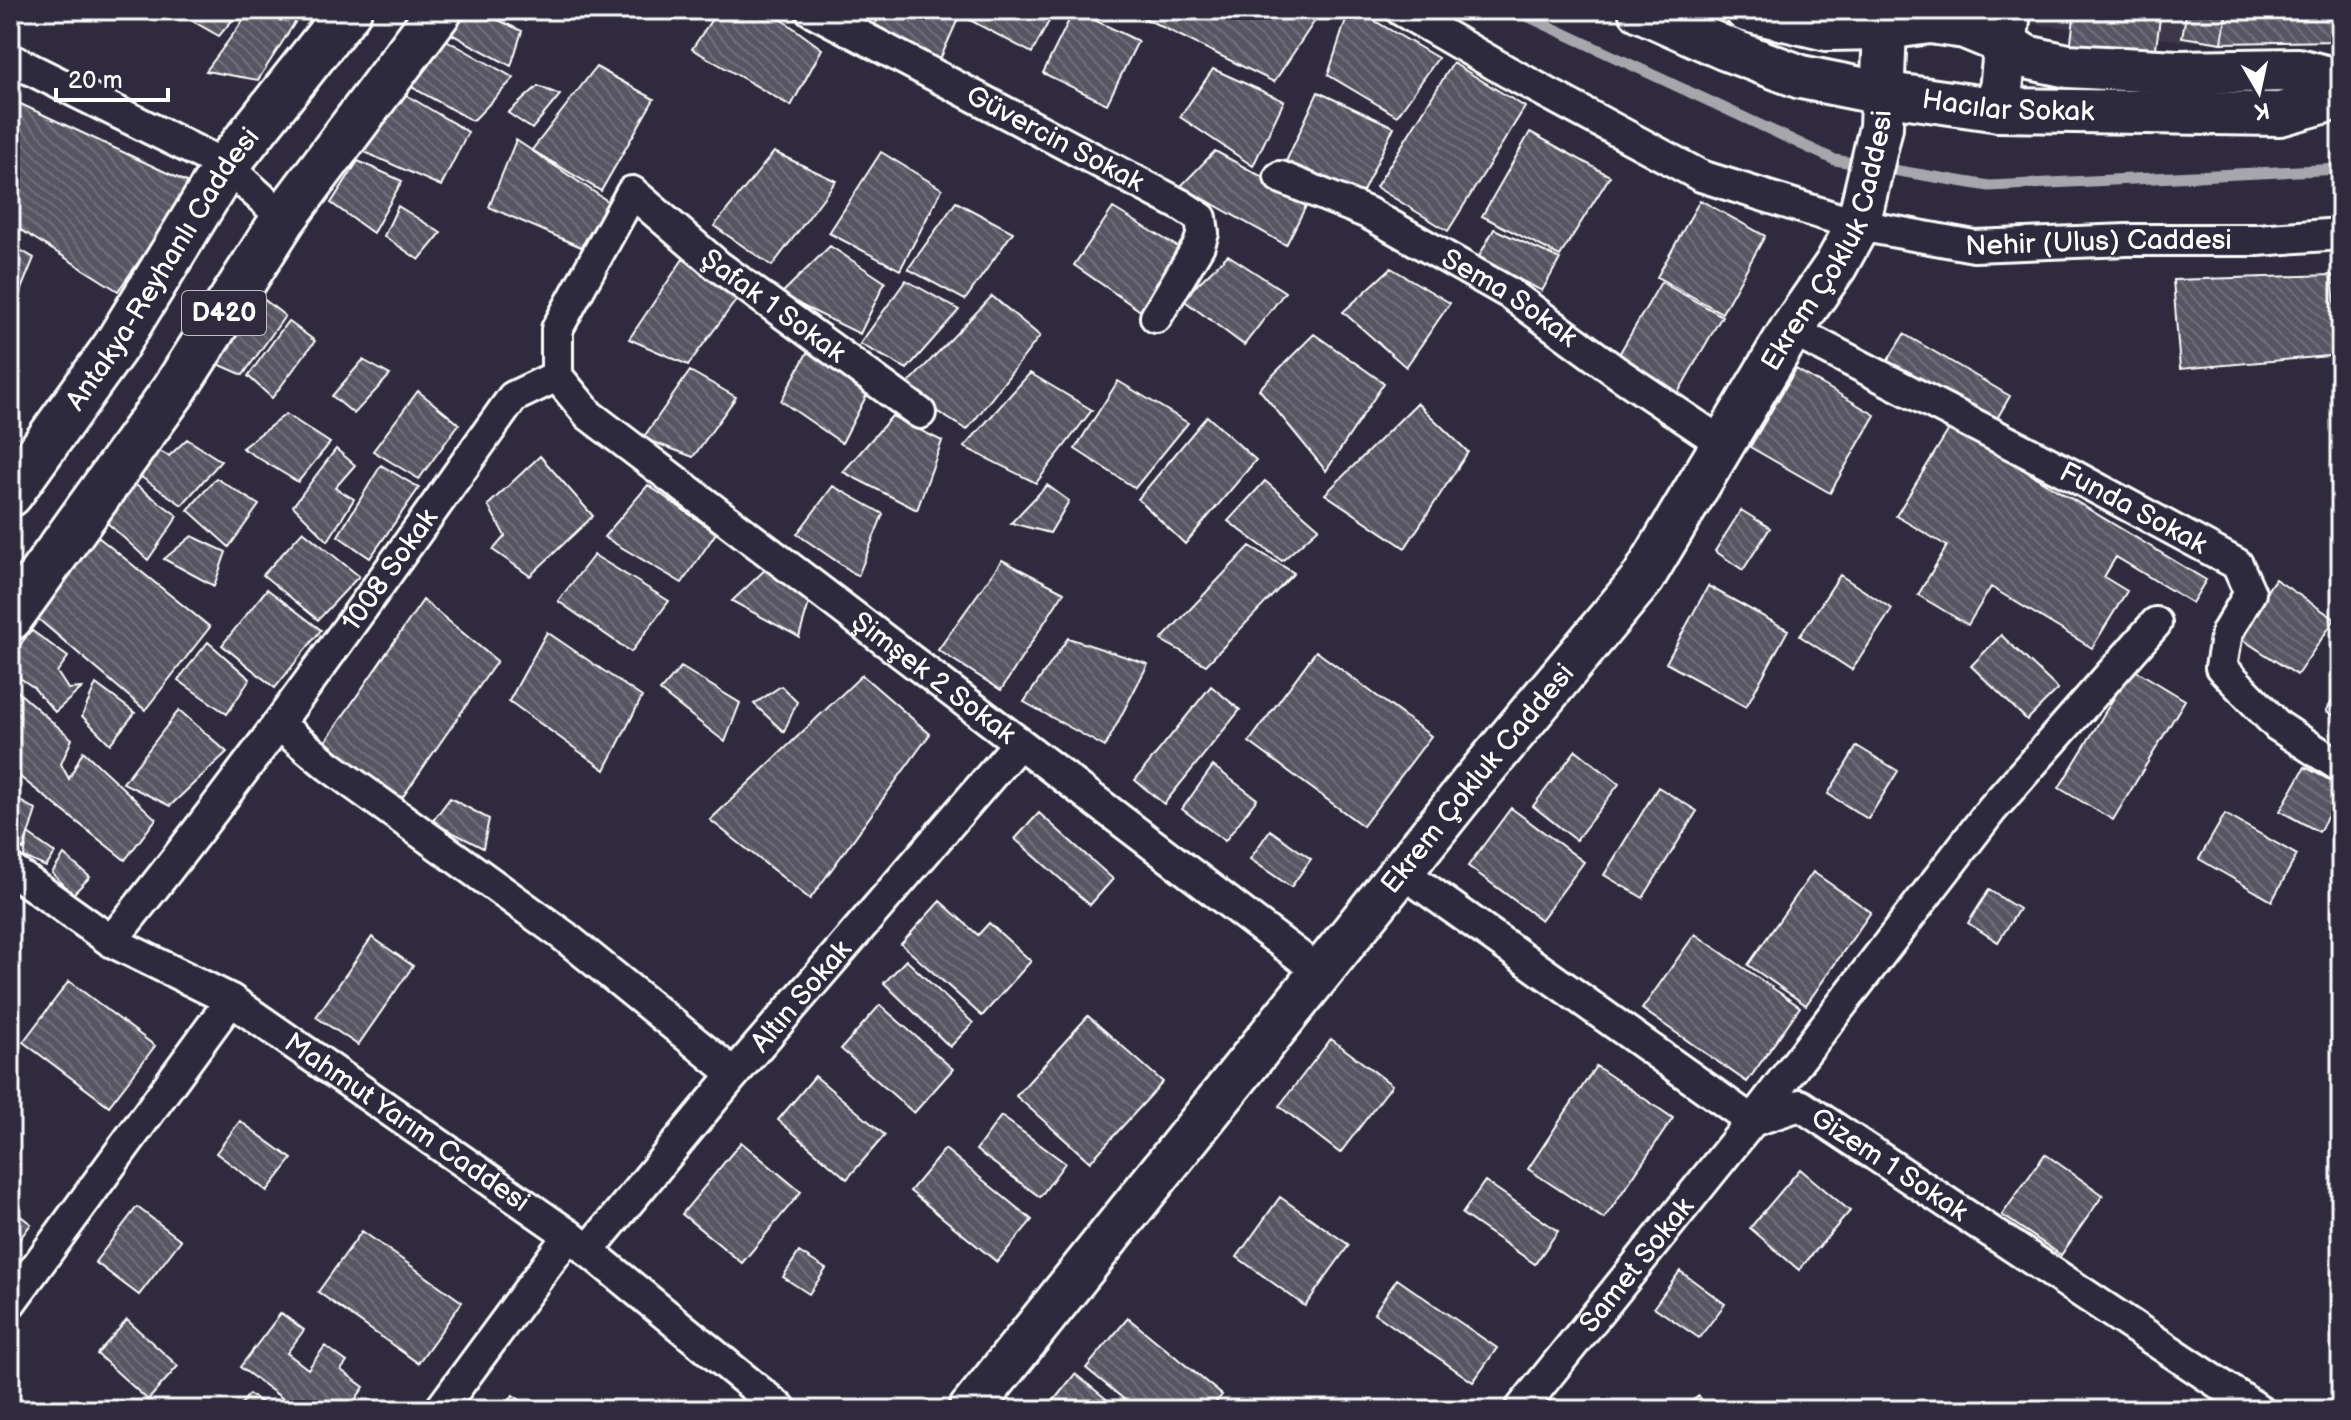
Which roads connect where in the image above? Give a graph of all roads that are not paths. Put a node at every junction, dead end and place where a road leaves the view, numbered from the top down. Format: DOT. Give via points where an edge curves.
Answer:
graph roads {
  1 [pos="349,10"];
  2 [pos="440,10"];
  3 [pos="811,10"];
  4 [pos="1401,10"];
  5 [pos="1640,10"];
  6 [pos="1746,10"];
  7 [pos="1890,19"];
  8 [pos="2006,27"];
  9 [pos="10,59"];
  10 [pos="2341,81"];
  11 [pos="2341,97"];
  12 [pos="1881,110"];
  13 [pos="1999,110"];
  14 [pos="226,166"];
  15 [pos="1280,177"];
  16 [pos="1862,213"];
  17 [pos="284,218"];
  18 [pos="2341,234"];
  19 [pos="1156,317"];
  20 [pos="1791,330"];
  21 [pos="557,376"];
  22 [pos="920,413"];
  23 [pos="1725,445"];
  24 [pos="10,494"];
  25 [pos="10,618"];
  26 [pos="2156,623"];
  27 [pos="278,724"];
  28 [pos="1019,743"];
  29 [pos="2341,767"];
  30 [pos="10,869"];
  31 [pos="1401,871"];
  32 [pos="111,941"];
  33 [pos="1320,972"];
  34 [pos="231,1000"];
  35 [pos="734,1074"];
  36 [pos="1752,1121"];
  37 [pos="578,1243"];
  38 [pos="10,1303"];
  39 [pos="440,1410"];
  40 [pos="782,1410"];
  41 [pos="970,1410"];
  42 [pos="1520,1410"];
  43 [pos="2259,1410"];
  1 -- 14 [label="main road, Antakya-Reyhanlı Caddesi / D420"];
  2 -- 17 [label="main road, D420"];
  3 -- 19 [label="street, Güvercin Sokak" via="1201,218 1199,245"];
  4 -- 16 [label="street, Nehir (Ulus) Caddesi" via="1701,176"];
  5 -- 12 [label="street, Hacılar Sokak"];
  6 -- 7 [label="street, Hacılar Sokak" via="1827,29"];
  7 -- 8 [label="street, Hacılar Sokak"];
  7 -- 12 [label="street, Ekrem Çokluk Caddesi"];
  8 -- 10 [label="street, Hacılar Sokak" via="2026,57 2068,66 2177,72 2298,70"];
  8 -- 13 [label="street"];
  9 -- 14 [label="street"];
  11 -- 13 [label="street, Hacılar Sokak" via="2280,114"];
  12 -- 13 [label="street, Hacılar Sokak"];
  12 -- 16 [label="street, Ekrem Çokluk Caddesi"];
  14 -- 17 [label="street"];
  14 -- 24 [label="main road, Antakya-Reyhanlı Caddesi / D420" via="115,347"];
  15 -- 23 [label="street, Sema Sokak" via="1368,213 1509,293"];
  16 -- 18 [label="street, Nehir (Ulus) Caddesi" via="1974,246"];
  16 -- 20 [label="street, Ekrem Çokluk Caddesi" via="1836,265"];
  17 -- 25 [label="main road, D420" via="174,390"];
  20 -- 23 [label="street, Ekrem Çokluk Caddesi"];
  20 -- 29 [label="street, Funda Sokak" via="2237,564 2250,593 2227,632 2221,667 2278,726"];
  21 -- 22 [label="street, Şafak 1 Sokak" via="557,329 632,192 717,265"];
  21 -- 27 [label="street, 1008 Sokak" via="513,397"];
  21 -- 28 [label="street, Şimşek 2 Sokak" via="589,415"];
  23 -- 31 [label="street, Ekrem Çokluk Caddesi" via="1643,578"];
  26 -- 36 [label="street, Samet Sokak" via="1992,809"];
  27 -- 32 [label="street, 1008 Sokak"];
  27 -- 35 [label="street" via="564,936"];
  28 -- 33 [label="street, Şimşek 2 Sokak"];
  28 -- 35 [label="street, Altın Sokak"];
  30 -- 32 [label="street, Mahmut Yarım Caddesi"];
  31 -- 33 [label="street, Ekrem Çokluk Caddesi"];
  31 -- 36 [label="street"];
  32 -- 34 [label="street, Mahmut Yarım Caddesi"];
  33 -- 41 [label="street, Ekrem Çokluk Caddesi"];
  34 -- 37 [label="street, Mahmut Yarım Caddesi"];
  34 -- 38 [label="street"];
  35 -- 37 [label="street, Altın Sokak"];
  36 -- 42 [label="street, Samet Sokak"];
  36 -- 43 [label="street, Gizem 1 Sokak" via="1800,1105"];
  37 -- 39 [label="street, Altın Sokak"];
  37 -- 40 [label="street, Mahmut Yarım Caddesi"];
}
